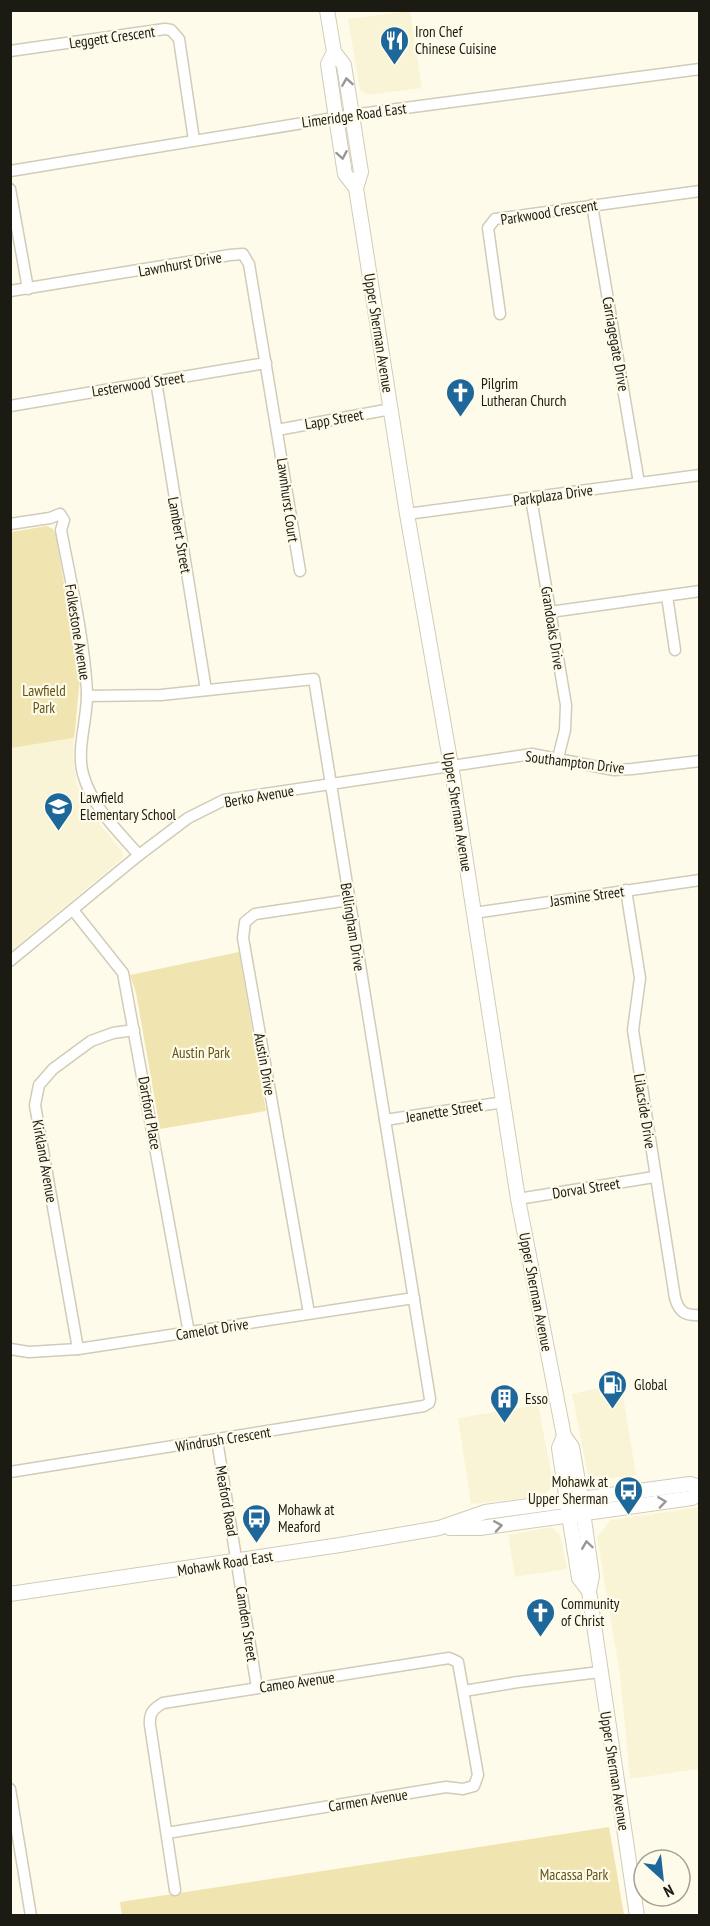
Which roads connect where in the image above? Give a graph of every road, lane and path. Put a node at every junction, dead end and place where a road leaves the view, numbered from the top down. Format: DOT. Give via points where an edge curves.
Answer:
graph roads {
  1 [pos="327,10"];
  2 [pos="10,51"];
  3 [pos="334,52"];
  4 [pos="699,69"];
  5 [pos="352,115"];
  6 [pos="336,118"];
  7 [pos="194,140"];
  8 [pos="10,171"];
  9 [pos="356,188"];
  10 [pos="10,189"];
  11 [pos="699,191"];
  12 [pos="592,205"];
  13 [pos="28,289"];
  14 [pos="10,291"];
  15 [pos="500,314"];
  16 [pos="266,363"];
  17 [pos="156,381"];
  18 [pos="10,406"];
  19 [pos="392,409"];
  20 [pos="277,430"];
  21 [pos="699,475"];
  22 [pos="639,483"];
  23 [pos="531,498"];
  24 [pos="407,514"];
  25 [pos="10,524"];
  26 [pos="300,571"];
  27 [pos="699,591"];
  28 [pos="667,596"];
  29 [pos="550,612"];
  30 [pos="675,650"];
  31 [pos="206,690"];
  32 [pos="87,696"];
  33 [pos="558,758"];
  34 [pos="699,761"];
  35 [pos="451,767"];
  36 [pos="330,783"];
  37 [pos="139,855"];
  38 [pos="699,880"];
  39 [pos="626,890"];
  40 [pos="349,900"];
  41 [pos="73,910"];
  42 [pos="474,913"];
  43 [pos="10,961"];
  44 [pos="134,1030"];
  45 [pos="504,1102"];
  46 [pos="385,1120"];
  47 [pos="654,1177"];
  48 [pos="518,1199"];
  49 [pos="414,1298"];
  50 [pos="309,1313"];
  51 [pos="699,1315"];
  52 [pos="189,1333"];
  53 [pos="10,1349"];
  54 [pos="78,1349"];
  55 [pos="430,1399"];
  56 [pos="564,1436"];
  57 [pos="217,1440"];
  58 [pos="10,1472"];
  59 [pos="699,1487"];
  60 [pos="699,1493"];
  61 [pos="581,1498"];
  62 [pos="566,1500"];
  63 [pos="583,1514"];
  64 [pos="569,1515"];
  65 [pos="439,1528"];
  66 [pos="237,1561"];
  67 [pos="589,1591"];
  68 [pos="10,1594"];
  69 [pos="600,1672"];
  70 [pos="257,1688"];
  71 [pos="464,1691"];
  72 [pos="10,1789"];
  73 [pos="167,1833"];
  74 [pos="175,1890"];
  75 [pos="31,1916"];
  76 [pos="637,1916"];
  1 -- 3 [label="main road, Upper Sherman Avenue"];
  2 -- 7 [label="street, Leggett Crescent" via="173,31 179,39"];
  5 -- 3 [label="main road, Upper Sherman Avenue, one-way" via="344,65"];
  3 -- 6 [label="main road, Upper Sherman Avenue" via="328,64"];
  4 -- 5 [label="street, Limeridge Road East"];
  5 -- 6 [label="street, Limeridge Road East"];
  5 -- 9 [label="main road, Upper Sherman Avenue" via="361,172"];
  6 -- 7 [label="street, Limeridge Road East"];
  6 -- 9 [label="main road, Upper Sherman Avenue, one-way" via="345,174"];
  7 -- 8 [label="street, Limeridge Road East"];
  9 -- 19 [label="main road, Upper Sherman Avenue"];
  10 -- 13 [label="street"];
  11 -- 12 [label="street, Parkwood Crescent"];
  12 -- 15 [label="street, Parkwood Crescent" via="502,217 491,222 488,228"];
  12 -- 22 [label="street, Carriagegate Drive"];
  13 -- 14 [label="street, Lawnhurst Drive"];
  13 -- 16 [label="street, Lawnhurst Drive" via="243,255 249,264"];
  16 -- 17 [label="street, Lesterwood Street"];
  16 -- 20 [label="street, Lawnhurst Drive"];
  17 -- 18 [label="street, Lesterwood Street"];
  17 -- 31 [label="street, Lambert Street"];
  19 -- 20 [label="street, Lapp Street"];
  19 -- 24 [label="main road, Upper Sherman Avenue"];
  20 -- 26 [label="street, Lawnhurst Court"];
  21 -- 22 [label="street, Parkplaza Drive"];
  22 -- 23 [label="street, Parkplaza Drive"];
  23 -- 24 [label="street, Parkplaza Drive"];
  23 -- 29 [label="street, Grandoaks Drive"];
  24 -- 35 [label="main road, Upper Sherman Avenue"];
  25 -- 32 [label="street, Folkestone Avenue" via="60,514 64,520 62,530"];
  27 -- 28 [label="street"];
  28 -- 29 [label="street"];
  28 -- 30 [label="street"];
  29 -- 33 [label="street, Grandoaks Drive" via="566,705"];
  31 -- 32 [label="street, Bellingham Drive"];
  31 -- 36 [label="street, Bellingham Drive" via="314,679"];
  32 -- 37 [label="street, Folkestone Avenue" via="82,770 88,790"];
  33 -- 34 [label="street, Southampton Drive" via="614,770"];
  33 -- 35 [label="street, Southampton Drive" via="532,754"];
  35 -- 36 [label="street, Berko Avenue"];
  35 -- 42 [label="main road, Upper Sherman Avenue"];
  36 -- 37 [label="street, Berko Avenue" via="224,800 188,818"];
  36 -- 40 [label="street, Bellingham Drive"];
  37 -- 41 [label="street, Berko Avenue"];
  38 -- 39 [label="street, Jasmine Street"];
  39 -- 42 [label="street, Jasmine Street"];
  39 -- 47 [label="street, Lilacside Drive" via="640,978 633,1030"];
  40 -- 46 [label="street, Bellingham Drive"];
  40 -- 50 [label="street, Austin Drive" via="255,914 245,922 243,938"];
  41 -- 43 [label="street, Berko Avenue"];
  41 -- 44 [label="street, Dartford Place" via="123,973"];
  42 -- 45 [label="main road, Upper Sherman Avenue"];
  44 -- 52 [label="street, Dartford Place"];
  44 -- 54 [label="street, Kirkland Avenue" via="91,1041 53,1069 39,1084 35,1105"];
  45 -- 46 [label="street, Jeanette Street"];
  45 -- 48 [label="main road, Upper Sherman Avenue"];
  46 -- 49 [label="street, Bellingham Drive"];
  47 -- 48 [label="street, Dorval Street"];
  47 -- 51 [label="street, Lilacside Drive" via="676,1305 685,1314"];
  48 -- 56 [label="main road, Upper Sherman Avenue"];
  49 -- 50 [label="street, Camelot Drive"];
  49 -- 55 [label="street, Bellingham Drive"];
  50 -- 52 [label="street, Camelot Drive"];
  52 -- 54 [label="street, Camelot Drive"];
  53 -- 54 [label="street, Camelot Drive"];
  55 -- 57 [label="street, Windrush Crescent" via="424,1407"];
  56 -- 61 [label="main road, Upper Sherman Avenue" via="572,1447"];
  56 -- 62 [label="main road, Upper Sherman Avenue" via="559,1449"];
  57 -- 58 [label="street, Windrush Crescent"];
  57 -- 66 [label="street, Meaford Road"];
  59 -- 61 [label="main road, Mohawk Road East" via="690,1484"];
  63 -- 60 [label="main road, Mohawk Road East, one-way" via="692,1498"];
  61 -- 62 [label="main road, Mohawk Road East"];
  61 -- 63 [label="main road, Upper Sherman Avenue"];
  62 -- 64 [label="main road, Upper Sherman Avenue"];
  62 -- 65 [label="main road, Mohawk Road East" via="485,1512"];
  63 -- 64 [label="main road, Mohawk Road East"];
  67 -- 63 [label="main road, Upper Sherman Avenue, one-way" via="592,1576"];
  65 -- 64 [label="main road, Mohawk Road East, one-way" via="480,1528"];
  64 -- 67 [label="main road, Upper Sherman Avenue" via="579,1578"];
  65 -- 66 [label="main road, Mohawk Road East"];
  66 -- 68 [label="main road, Mohawk Road East"];
  66 -- 70 [label="street, Camden Street"];
  67 -- 69 [label="main road, Upper Sherman Avenue"];
  69 -- 71 [label="street"];
  69 -- 76 [label="main road, Upper Sherman Avenue"];
  70 -- 71 [label="street, Cameo Avenue" via="449,1658 458,1662"];
  70 -- 73 [label="street, Cameo Avenue" via="163,1703 149,1716"];
  71 -- 73 [label="street, Carmen Avenue" via="478,1775 474,1786 446,1787"];
  72 -- 75 [label="street"];
  73 -- 74 [label="street, Cameo Avenue"];
}
